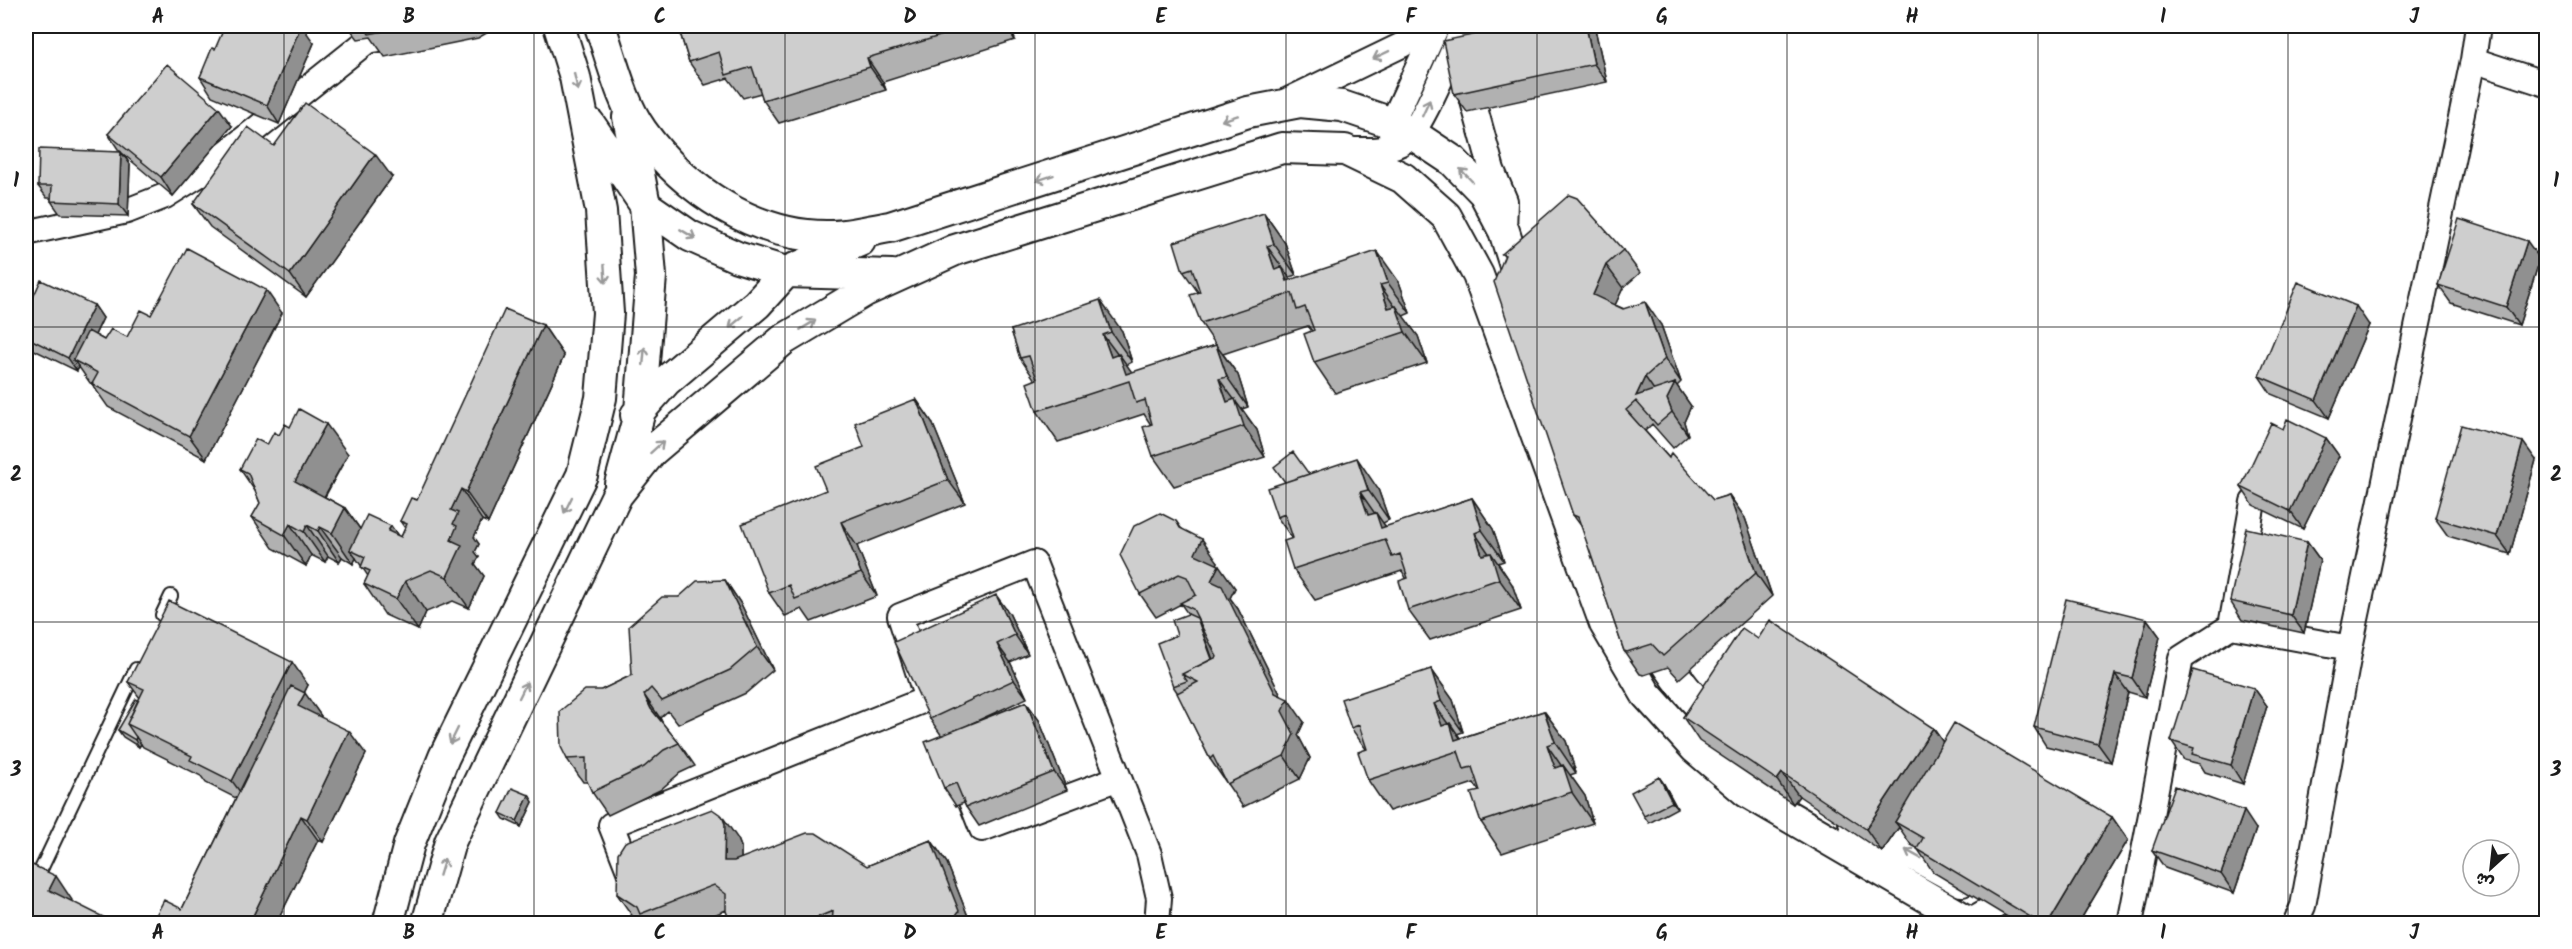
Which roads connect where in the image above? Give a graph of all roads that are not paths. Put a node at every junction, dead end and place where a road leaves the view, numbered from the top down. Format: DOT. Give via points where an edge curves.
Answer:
graph roads {
  1 [pos="464,26"];
  2 [pos="559,26"];
  3 [pos="600,26"];
  4 [pos="1431,26"];
  5 [pos="1437,26"];
  6 [pos="1464,26"];
  7 [pos="2478,26"];
  8 [pos="364,33"];
  9 [pos="2473,60"];
  10 [pos="2547,84"];
  11 [pos="623,94"];
  12 [pos="1274,107"];
  13 [pos="582,113"];
  14 [pos="1398,134"];
  15 [pos="1345,150"];
  16 [pos="1403,178"];
  17 [pos="645,206"];
  18 [pos="890,227"];
  19 [pos="1504,231"];
  20 [pos="26,233"];
  21 [pos="786,272"];
  22 [pos="901,275"];
  23 [pos="1532,316"];
  24 [pos="640,411"];
  25 [pos="582,475"];
  26 [pos="617,495"];
  27 [pos="2253,502"];
  28 [pos="171,596"];
  29 [pos="1644,619"];
  30 [pos="2231,626"];
  31 [pos="156,628"];
  32 [pos="2350,648"];
  33 [pos="141,659"];
  34 [pos="1742,746"];
  35 [pos="960,775"];
  36 [pos="1119,778"];
  37 [pos="1833,809"];
  38 [pos="26,901"];
  39 [pos="2001,903"];
  40 [pos="2029,918"];
  41 [pos="1968,923"];
  42 [pos="388,924"];
  43 [pos="427,924"];
  44 [pos="650,924"];
  45 [pos="1157,924"];
  46 [pos="2130,924"];
  47 [pos="2295,924"];
  1 -- 8 [label="street"];
  2 -- 13 [label="street, one-way"];
  3 -- 11 [label="street"];
  4 -- 12 [label="street, one-way" via="1402,45"];
  5 -- 14 [label="street"];
  14 -- 6 [label="street, one-way" via="1422,117"];
  6 -- 19 [label="street" via="1468,82 1492,171 1505,201"];
  7 -- 9 [label="street"];
  8 -- 20 [label="street" via="200,174 165,196 127,211"];
  9 -- 10 [label="street"];
  9 -- 32 [label="street"];
  11 -- 17 [label="street"];
  11 -- 18 [label="street" via="641,130 674,169 722,206 779,230 831,236"];
  12 -- 14 [label="street" via="1300,102 1342,106"];
  12 -- 18 [label="street, one-way"];
  13 -- 17 [label="street"];
  13 -- 25 [label="street, one-way" via="601,211 608,313 602,398"];
  14 -- 15 [label="street" via="1380,150"];
  14 -- 16 [label="street"];
  19 -- 14 [label="street, one-way" via="1484,193 1453,161"];
  15 -- 16 [label="street"];
  15 -- 22 [label="street" via="1282,148 955,250"];
  16 -- 41 [label="street" via="1446,216 1478,275 1605,624 1646,694 1695,748 1747,792"];
  17 -- 21 [label="street, one-way" via="690,236 737,257"];
  24 -- 17 [label="street, one-way" via="651,276"];
  18 -- 21 [label="street"];
  19 -- 23 [label="street"];
  21 -- 22 [label="street"];
  21 -- 24 [label="street, one-way" via="757,304 666,381"];
  26 -- 22 [label="street, one-way" via="652,451 783,340 865,291"];
  24 -- 25 [label="street" via="601,449"];
  24 -- 26 [label="street"];
  25 -- 42 [label="street, one-way" via="444,757 409,844"];
  43 -- 26 [label="street, one-way" via="450,842"];
  27 -- 30 [label="street"];
  28 -- 31 [label="lane"];
  29 -- 34 [label="street" via="1664,660 1705,712"];
  30 -- 32 [label="street"];
  30 -- 46 [label="street" via="2181,658"];
  32 -- 47 [label="street" via="2303,906"];
  33 -- 38 [label="lane"];
  35 -- 36 [label="street" via="982,829"];
  36 -- 44 [label="street" via="1034,563 900,616 932,710 611,825"];
  36 -- 45 [label="street" via="1149,854 1159,898"];
  39 -- 37 [label="street, one-way"];
  39 -- 40 [label="street"];
  39 -- 41 [label="street"];
}
